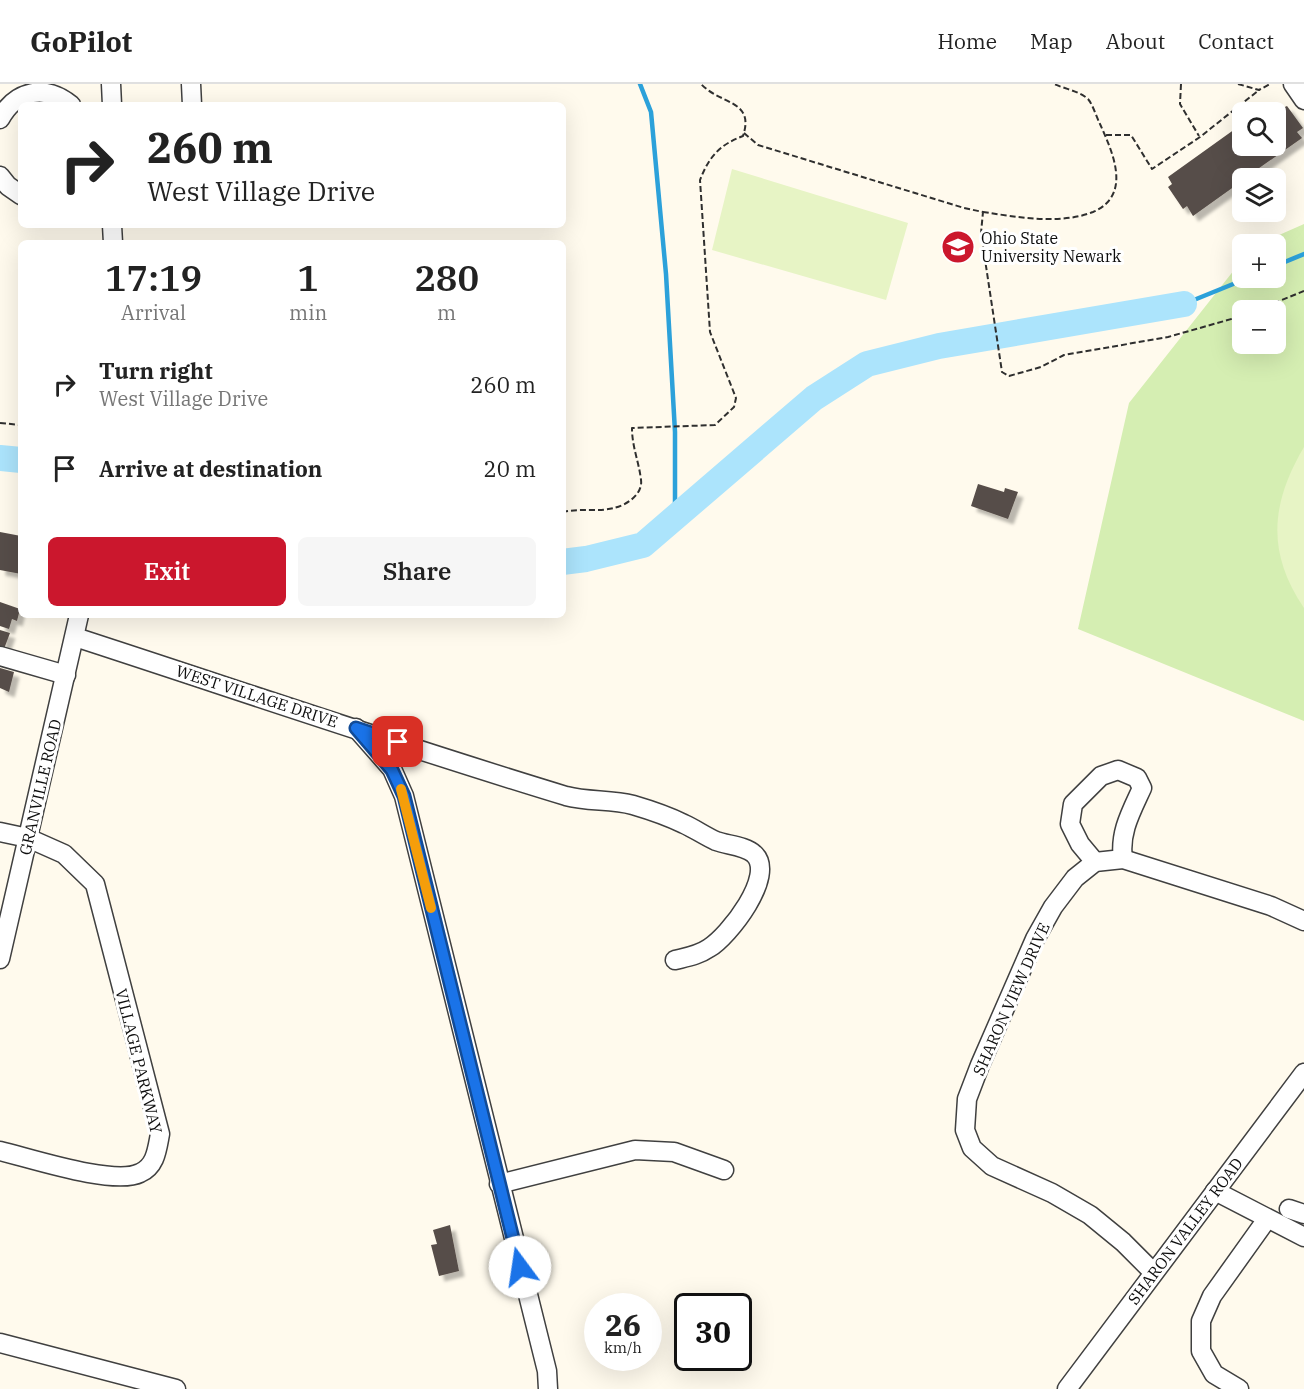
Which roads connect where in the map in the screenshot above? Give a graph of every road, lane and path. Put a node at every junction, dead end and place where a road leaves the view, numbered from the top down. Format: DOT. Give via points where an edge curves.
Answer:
graph roads {
  1 [pos="111,84"];
  2 [pos="191,84"];
  3 [pos="701,84"];
  4 [pos="1054,84"];
  5 [pos="1181,84"];
  6 [pos="1238,84"];
  7 [pos="1270,84"];
  8 [pos="1293,84"];
  9 [pos="1259,90"];
  10 [pos="1304,100"];
  11 [pos="67,102"];
  12 [pos="112,102"];
  13 [pos="192,102"];
  14 [pos="0,119"];
  15 [pos="744,133"];
  16 [pos="1105,135"];
  17 [pos="1200,137"];
  18 [pos="0,176"];
  19 [pos="18,193"];
  20 [pos="983,212"];
  21 [pos="1304,291"];
  22 [pos="1282,300"];
  23 [pos="1232,319"];
  24 [pos="0,423"];
  25 [pos="18,425"];
  26 [pos="566,511"];
  27 [pos="78,618"];
  28 [pos="75,637"];
  29 [pos="0,656"];
  30 [pos="66,675"];
  31 [pos="356,728"];
  32 [pos="0,832"];
  33 [pos="28,838"];
  34 [pos="1123,860"];
  35 [pos="1095,861"];
  36 [pos="1304,921"];
  37 [pos="0,958"];
  38 [pos="675,960"];
  39 [pos="1304,1073"];
  40 [pos="0,1151"];
  41 [pos="724,1170"];
  42 [pos="499,1184"];
  43 [pos="1215,1191"];
  44 [pos="1267,1220"];
  45 [pos="1304,1237"];
  46 [pos="1154,1272"];
  47 [pos="0,1342"];
  48 [pos="176,1389"];
  49 [pos="548,1389"];
  50 [pos="1067,1389"];
  51 [pos="1239,1389"];
  1 -- 12 [label="street"];
  2 -- 13 [label="street"];
  3 -- 15 [label="path" via="745,114"];
  4 -- 16 [label="path" via="1089,100"];
  5 -- 17 [label="path" via="1180,104"];
  6 -- 9 [label="path"];
  7 -- 9 [label="path"];
  8 -- 10 [label="street"];
  9 -- 17 [label="path"];
  11 -- 14 [label="street" via="44,91 26,95 8,105"];
  15 -- 20 [label="path" via="758,145"];
  15 -- 26 [label="path" via="727,142 708,161 700,180 710,332 736,398 734,406 715,425 632,428 642,483 638,494 614,508"];
  16 -- 17 [label="path" via="1131,135 1152,169"];
  16 -- 20 [label="path" via="1118,173 1114,192 1093,212 1053,218"];
  18 -- 19 [label="street"];
  20 -- 23 [label="path" via="981,233 1002,372 1009,376 1064,355 1168,337"];
  21 -- 22 [label="path"];
  24 -- 25 [label="path"];
  27 -- 28 [label="street, GRANVILLE ROAD"];
  28 -- 30 [label="street, GRANVILLE ROAD"];
  28 -- 31 [label="street, WEST VILLAGE DRIVE"];
  29 -- 30 [label="street"];
  30 -- 33 [label="street, GRANVILLE ROAD"];
  31 -- 38 [label="street, WEST VILLAGE DRIVE" via="576,798 618,802 656,812 753,853 760,861 759,875 744,912 711,947"];
  31 -- 42 [label="street" via="392,770 404,796"];
  32 -- 33 [label="street, VILLAGE PARKWAY"];
  33 -- 37 [label="street, GRANVILLE ROAD"];
  33 -- 40 [label="street, VILLAGE PARKWAY" via="64,854 95,884 160,1134 156,1158 141,1173 115,1178"];
  34 -- 35 [label="street"];
  34 -- 35 [label="street" via="1125,825 1142,788 1137,778 1118,770 1101,776 1073,804 1070,824"];
  34 -- 36 [label="street" via="1271,906"];
  35 -- 46 [label="street, SHARON VIEW DRIVE" via="1075,878 1035,939 967,1100 964,1130 972,1148 992,1166 1090,1215"];
  39 -- 43 [label="street, SHARON VALLEY ROAD"];
  41 -- 42 [label="street" via="674,1152 635,1150"];
  42 -- 49 [label="street" via="547,1371"];
  43 -- 44 [label="street"];
  43 -- 46 [label="street, SHARON VALLEY ROAD"];
  44 -- 45 [label="street"];
  44 -- 51 [label="street" via="1212,1296 1201,1321 1201,1351 1214,1374"];
  46 -- 50 [label="street, SHARON VALLEY ROAD"];
  47 -- 48 [label="street"];
}
